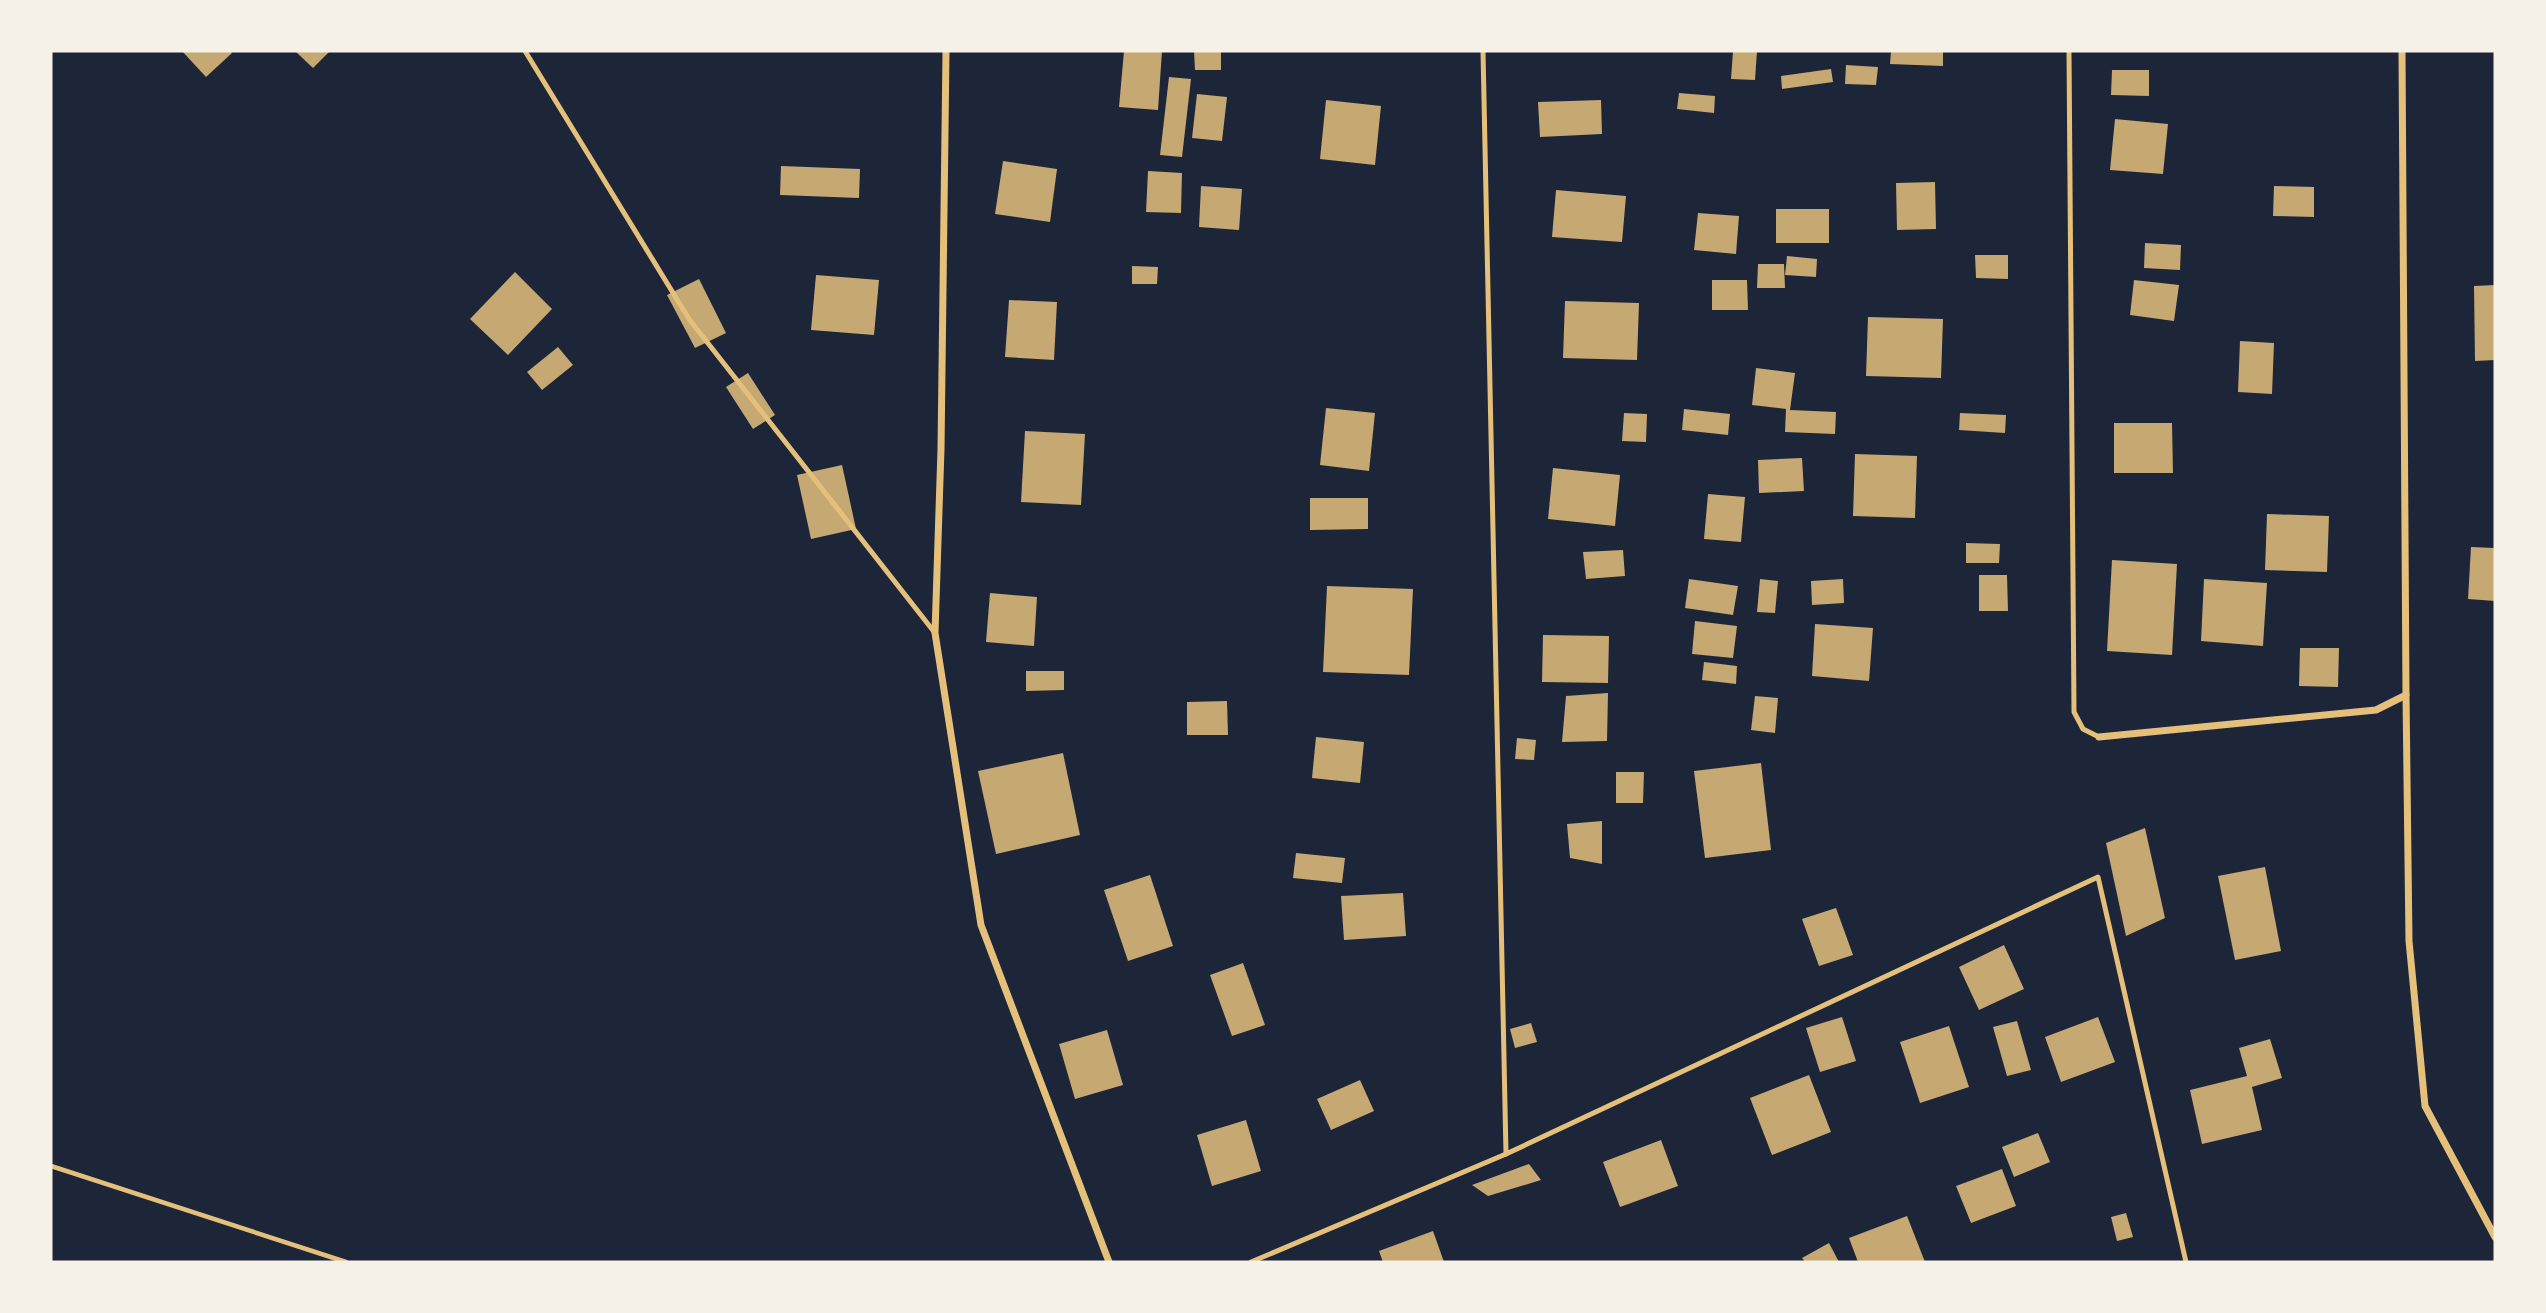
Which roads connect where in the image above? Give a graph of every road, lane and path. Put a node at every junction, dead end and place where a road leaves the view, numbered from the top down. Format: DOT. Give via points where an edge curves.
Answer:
graph roads {
  1 [pos="525,51"];
  2 [pos="946,51"];
  3 [pos="1483,51"];
  4 [pos="2069,51"];
  5 [pos="2402,51"];
  6 [pos="935,633"];
  7 [pos="2406,695"];
  8 [pos="2099,737"];
  9 [pos="1506,1154"];
  10 [pos="51,1166"];
  11 [pos="2495,1237"];
  12 [pos="346,1262"];
  13 [pos="1109,1262"];
  14 [pos="1251,1262"];
  15 [pos="2186,1262"];
  1 -- 6 [label="lane" via="689,319"];
  2 -- 6 [label="street"];
  3 -- 9 [label="lane"];
  4 -- 8 [label="lane" via="2074,712 2083,729"];
  5 -- 7 [label="street"];
  6 -- 13 [label="street" via="981,925"];
  7 -- 8 [label="street" via="2376,710"];
  7 -- 11 [label="street" via="2409,941 2425,1106"];
  9 -- 14 [label="lane"];
  9 -- 15 [label="lane" via="2098,877"];
  10 -- 12 [label="path"];
}
